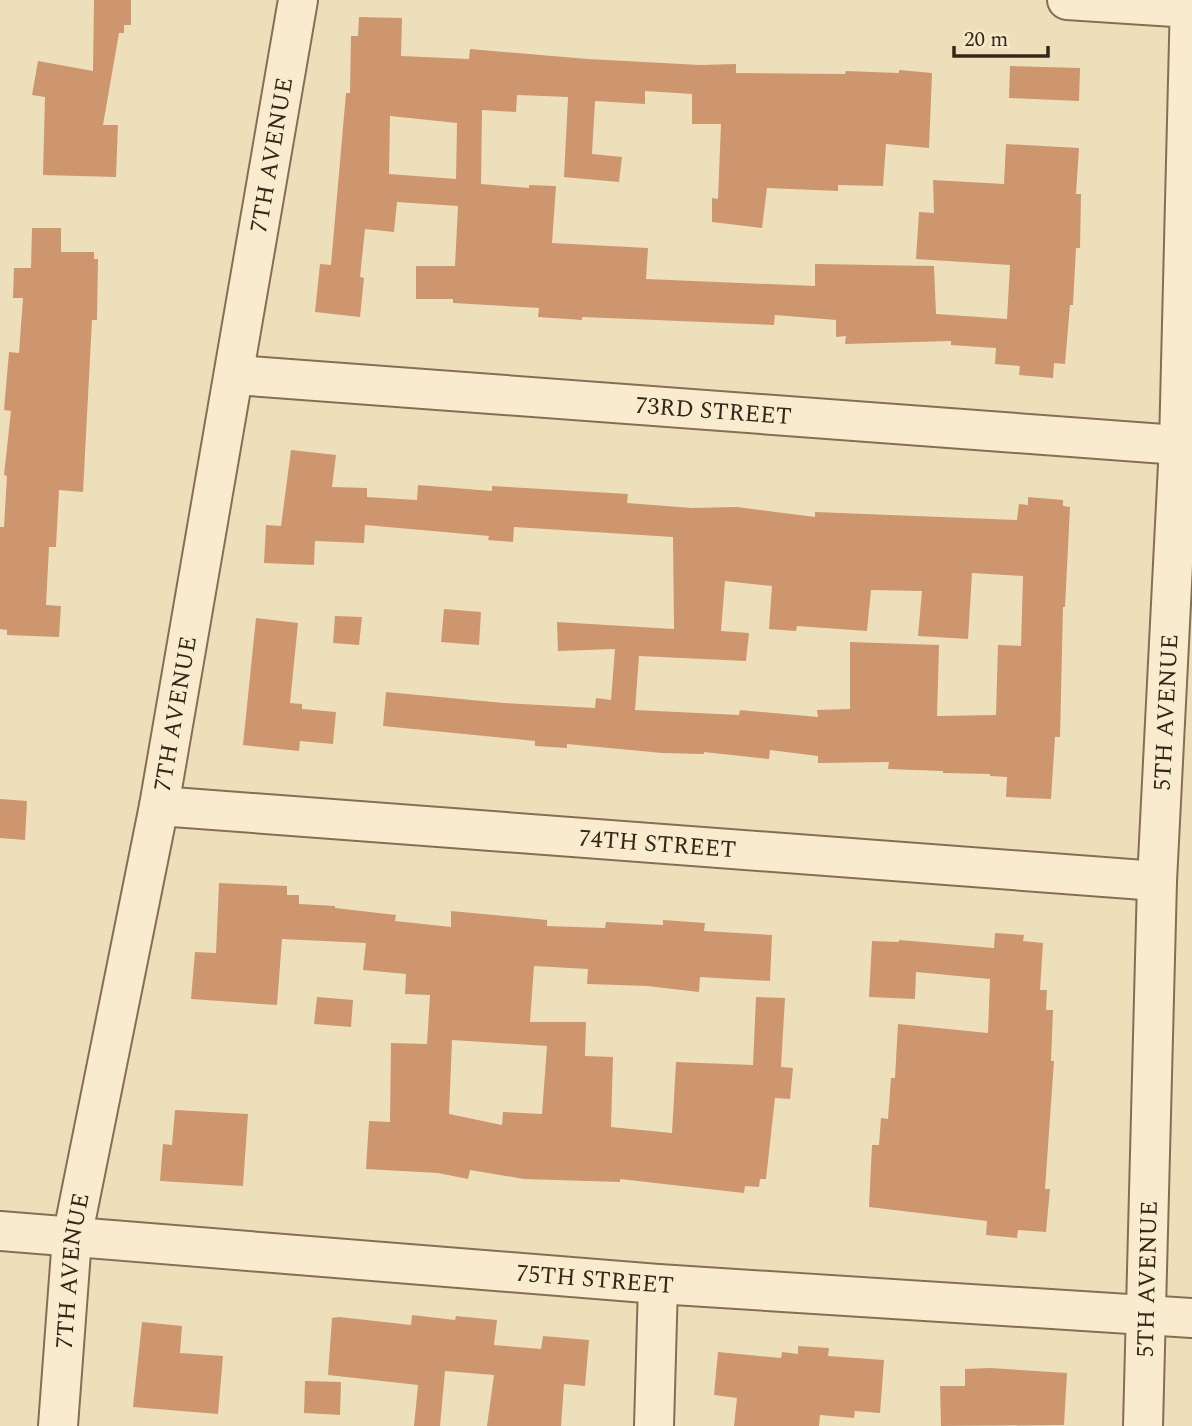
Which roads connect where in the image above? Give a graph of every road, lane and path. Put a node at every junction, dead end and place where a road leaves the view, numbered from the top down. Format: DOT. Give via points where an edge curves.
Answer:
graph roads {
  1 [pos="299,0"];
  2 [pos="1067,0"];
  3 [pos="1190,4"];
  4 [pos="235,375"];
  5 [pos="1185,445"];
  6 [pos="159,806"];
  7 [pos="1157,881"];
  8 [pos="0,1231"];
  9 [pos="72,1238"];
  10 [pos="658,1284"];
  11 [pos="1147,1315"];
  12 [pos="1192,1318"];
  13 [pos="58,1426"];
  14 [pos="654,1426"];
  15 [pos="1143,1426"];
  1 -- 4 [label="street, 7TH AVENUE"];
  2 -- 3 [label="street"];
  3 -- 5 [label="street, 5TH AVENUE"];
  4 -- 5 [label="street, 73RD STREET"];
  4 -- 6 [label="street, 7TH AVENUE"];
  5 -- 7 [label="street, 5TH AVENUE"];
  6 -- 7 [label="street, 74TH STREET"];
  6 -- 9 [label="street, 7TH AVENUE"];
  7 -- 11 [label="street, 5TH AVENUE"];
  8 -- 9 [label="street, 75TH STREET"];
  9 -- 10 [label="street, 75TH STREET"];
  9 -- 13 [label="street, 7TH AVENUE"];
  10 -- 11 [label="street, 75TH STREET"];
  10 -- 14 [label="street"];
  11 -- 12 [label="street, 75TH STREET"];
  11 -- 15 [label="street, 5TH AVENUE"];
}
